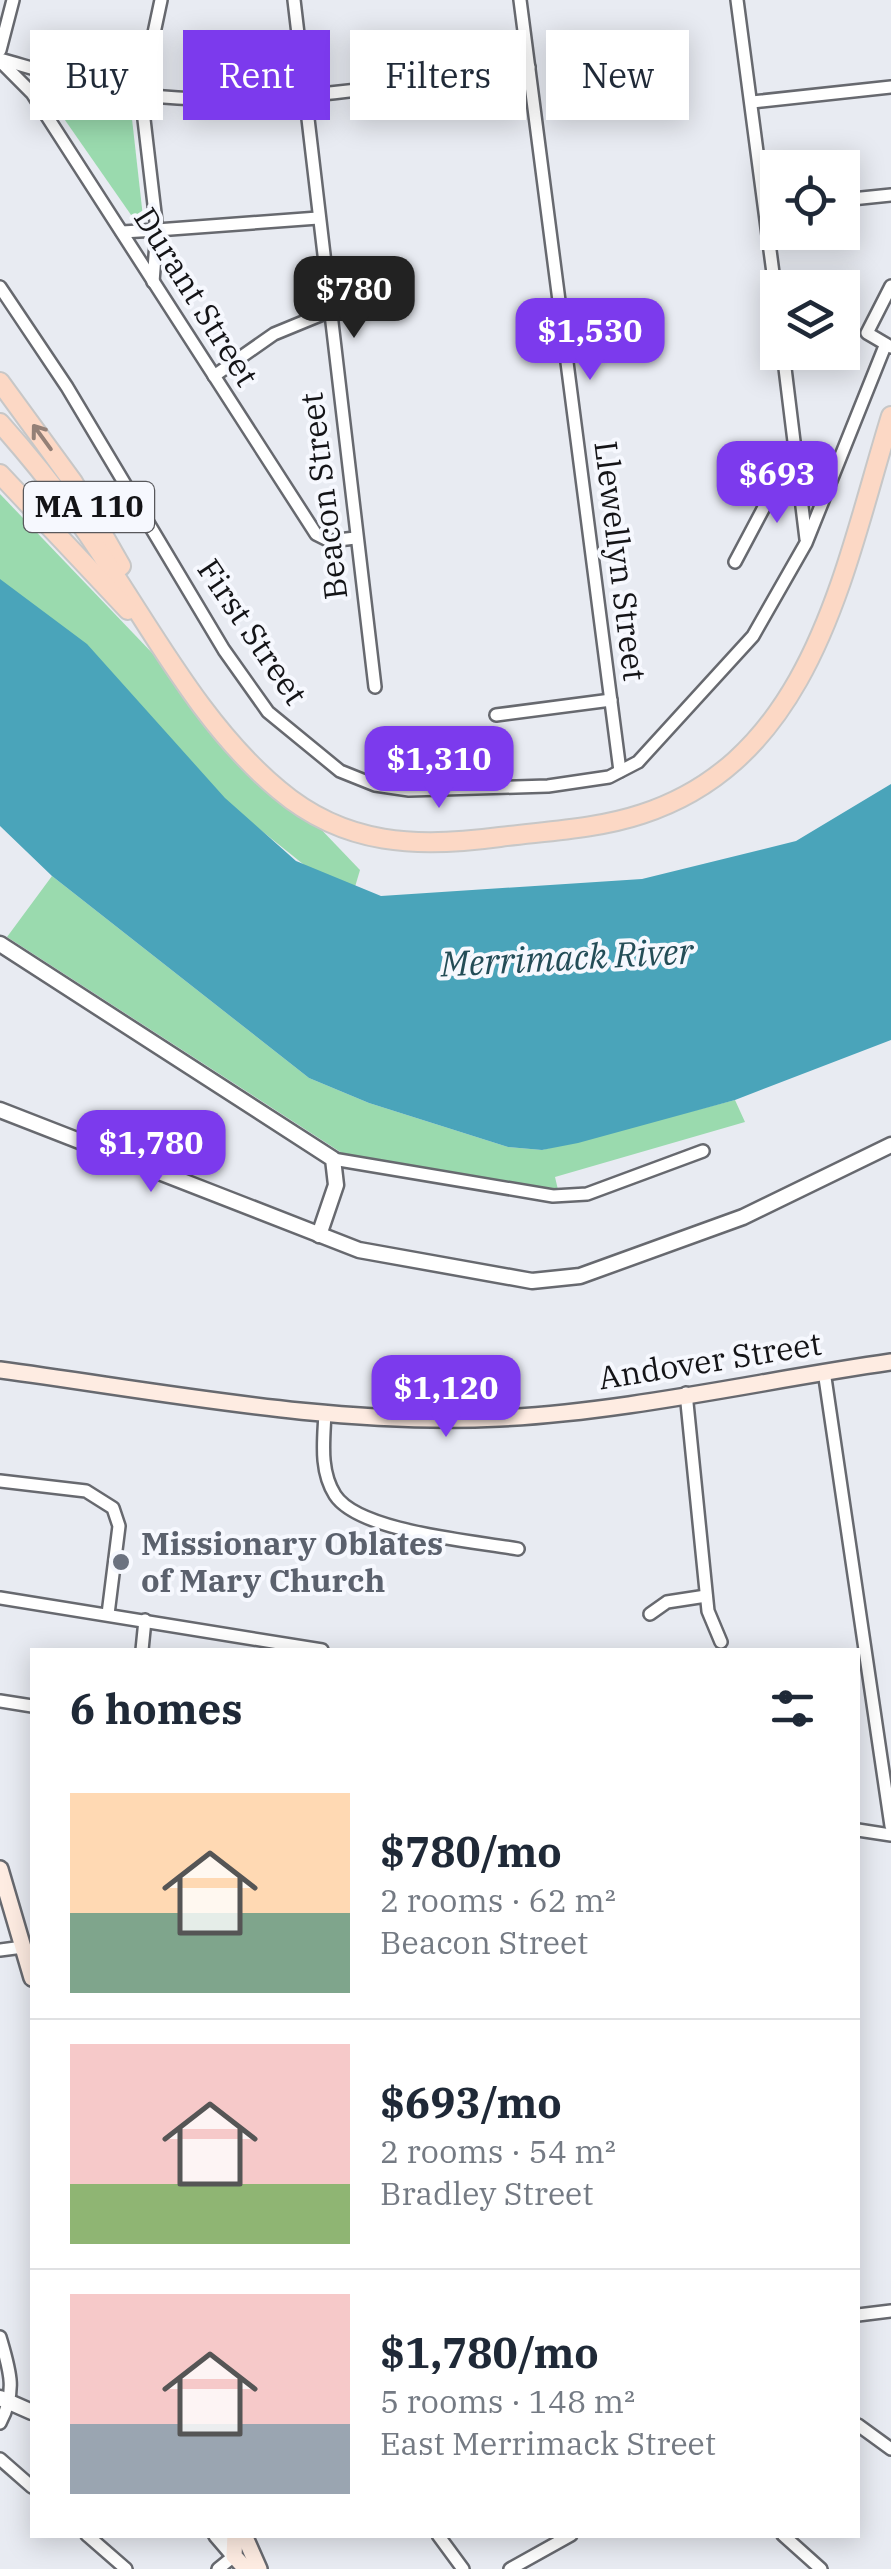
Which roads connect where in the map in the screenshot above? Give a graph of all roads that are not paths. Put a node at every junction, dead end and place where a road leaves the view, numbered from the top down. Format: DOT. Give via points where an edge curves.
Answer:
graph roads {
  1 [pos="12,0"];
  2 [pos="161,0"];
  3 [pos="294,0"];
  4 [pos="520,0"];
  5 [pos="738,0"];
  6 [pos="155,30"];
  7 [pos="297,30"];
  8 [pos="0,50"];
  9 [pos="0,60"];
  10 [pos="30,67"];
  11 [pos="528,68"];
  12 [pos="891,86"];
  13 [pos="330,91"];
  14 [pos="752,102"];
  15 [pos="144,120"];
  16 [pos="307,120"];
  17 [pos="761,150"];
  18 [pos="891,195"];
  19 [pos="860,198"];
  20 [pos="318,218"];
  21 [pos="157,230"];
  22 [pos="122,232"];
  23 [pos="153,282"];
  24 [pos="891,286"];
  25 [pos="0,287"];
  26 [pos="330,311"];
  27 [pos="888,347"];
  28 [pos="784,370"];
  29 [pos="214,376"];
  30 [pos="0,382"];
  31 [pos="891,416"];
  32 [pos="0,423"];
  33 [pos="0,439"];
  34 [pos="797,471"];
  35 [pos="0,474"];
  36 [pos="355,538"];
  37 [pos="806,543"];
  38 [pos="736,562"];
  39 [pos="159,643"];
  40 [pos="374,687"];
  41 [pos="610,700"];
  42 [pos="496,715"];
  43 [pos="620,772"];
  44 [pos="0,944"];
  45 [pos="0,1110"];
  46 [pos="891,1145"];
  47 [pos="703,1152"];
  48 [pos="332,1159"];
  49 [pos="319,1235"];
  50 [pos="891,1362"];
  51 [pos="0,1370"];
  52 [pos="824,1371"];
  53 [pos="686,1393"];
  54 [pos="326,1412"];
  55 [pos="0,1480"];
  56 [pos="518,1549"];
  57 [pos="706,1596"];
  58 [pos="0,1598"];
  59 [pos="108,1614"];
  60 [pos="650,1614"];
  61 [pos="146,1620"];
  62 [pos="721,1642"];
  63 [pos="142,1648"];
  64 [pos="310,1648"];
  65 [pos="0,1701"];
  66 [pos="30,1706"];
  67 [pos="891,1826"];
  68 [pos="860,1830"];
  69 [pos="891,1835"];
  70 [pos="0,1869"];
  71 [pos="23,1947"];
  72 [pos="0,1950"];
  73 [pos="30,1971"];
  74 [pos="891,2312"];
  75 [pos="860,2316"];
  76 [pos="0,2337"];
  77 [pos="6,2400"];
  78 [pos="30,2411"];
  79 [pos="0,2423"];
  80 [pos="860,2426"];
  81 [pos="891,2449"];
  82 [pos="0,2459"];
  83 [pos="30,2485"];
  84 [pos="90,2538"];
  85 [pos="219,2538"];
  86 [pos="235,2538"];
  87 [pos="245,2538"];
  88 [pos="440,2538"];
  89 [pos="566,2538"];
  90 [pos="786,2538"];
  91 [pos="234,2556"];
  92 [pos="126,2569"];
  93 [pos="218,2569"];
  94 [pos="246,2569"];
  95 [pos="259,2569"];
  96 [pos="464,2569"];
  97 [pos="510,2569"];
  98 [pos="821,2569"];
  1 -- 8 [label="street"];
  2 -- 6 [label="street"];
  3 -- 7 [label="street, Beacon Street"];
  4 -- 11 [label="street, Llewellyn Street"];
  5 -- 14 [label="street"];
  9 -- 10 [label="street"];
  9 -- 22 [label="street, Durant Street" via="32,93"];
  11 -- 13 [label="street"];
  11 -- 41 [label="street, Llewellyn Street"];
  12 -- 14 [label="street"];
  14 -- 17 [label="street"];
  15 -- 21 [label="street"];
  16 -- 20 [label="street, Beacon Street"];
  18 -- 19 [label="street"];
  20 -- 21 [label="street"];
  20 -- 26 [label="street, Beacon Street"];
  21 -- 22 [label="street"];
  21 -- 23 [label="street"];
  22 -- 23 [label="street, Durant Street"];
  23 -- 29 [label="street, Durant Street"];
  24 -- 27 [label="street" via="867,333"];
  25 -- 43 [label="street, First Street" via="240,673 291,735 356,779 409,790 548,786"];
  26 -- 29 [label="street" via="274,334"];
  26 -- 36 [label="street, Beacon Street"];
  27 -- 37 [label="street, First Street"];
  28 -- 34 [label="street"];
  29 -- 36 [label="street, Durant Street" via="316,534 330,542"];
  39 -- 30 [label="main road, MA 110, one-way" via="88,505"];
  31 -- 39 [label="main road, MA 110" via="831,610 794,690 728,768 642,814 434,844 354,834 268,781"];
  32 -- 39 [label="main road" via="107,562"];
  33 -- 39 [label="main road"];
  34 -- 37 [label="street"];
  34 -- 38 [label="street" via="770,496"];
  35 -- 39 [label="main road, MA 110"];
  36 -- 40 [label="street, Beacon Street"];
  37 -- 43 [label="street, First Street" via="754,636 638,762"];
  41 -- 42 [label="street"];
  41 -- 43 [label="street, Llewellyn Street"];
  44 -- 48 [label="street"];
  45 -- 49 [label="street"];
  46 -- 49 [label="street" via="744,1217 580,1276 532,1281 470,1273"];
  47 -- 48 [label="street" via="587,1194 553,1196"];
  48 -- 49 [label="street" via="336,1186"];
  50 -- 52 [label="main road, Andover Street"];
  51 -- 54 [label="main road, Andover Street"];
  52 -- 53 [label="main road, Andover Street"];
  52 -- 67 [label="street"];
  53 -- 54 [label="main road, Andover Street" via="500,1418"];
  53 -- 57 [label="street"];
  54 -- 56 [label="street" via="325,1465 343,1505 370,1520"];
  55 -- 59 [label="street" via="86,1492 113,1508 119,1526"];
  57 -- 60 [label="street" via="667,1602"];
  57 -- 62 [label="street"];
  58 -- 59 [label="street"];
  59 -- 61 [label="street"];
  61 -- 63 [label="street"];
  61 -- 64 [label="street"];
  65 -- 66 [label="street"];
  68 -- 69 [label="street"];
  70 -- 71 [label="main road"];
  71 -- 72 [label="street"];
  71 -- 73 [label="main road"];
  74 -- 75 [label="street"];
  76 -- 77 [label="street" via="14,2383"];
  77 -- 78 [label="street"];
  77 -- 79 [label="street"];
  80 -- 81 [label="street"];
  82 -- 83 [label="street"];
  84 -- 92 [label="street"];
  85 -- 91 [label="street"];
  86 -- 91 [label="main road"];
  87 -- 95 [label="main road"];
  88 -- 96 [label="street"];
  89 -- 97 [label="street"];
  90 -- 98 [label="street"];
  91 -- 93 [label="street"];
  91 -- 94 [label="main road"];
}
